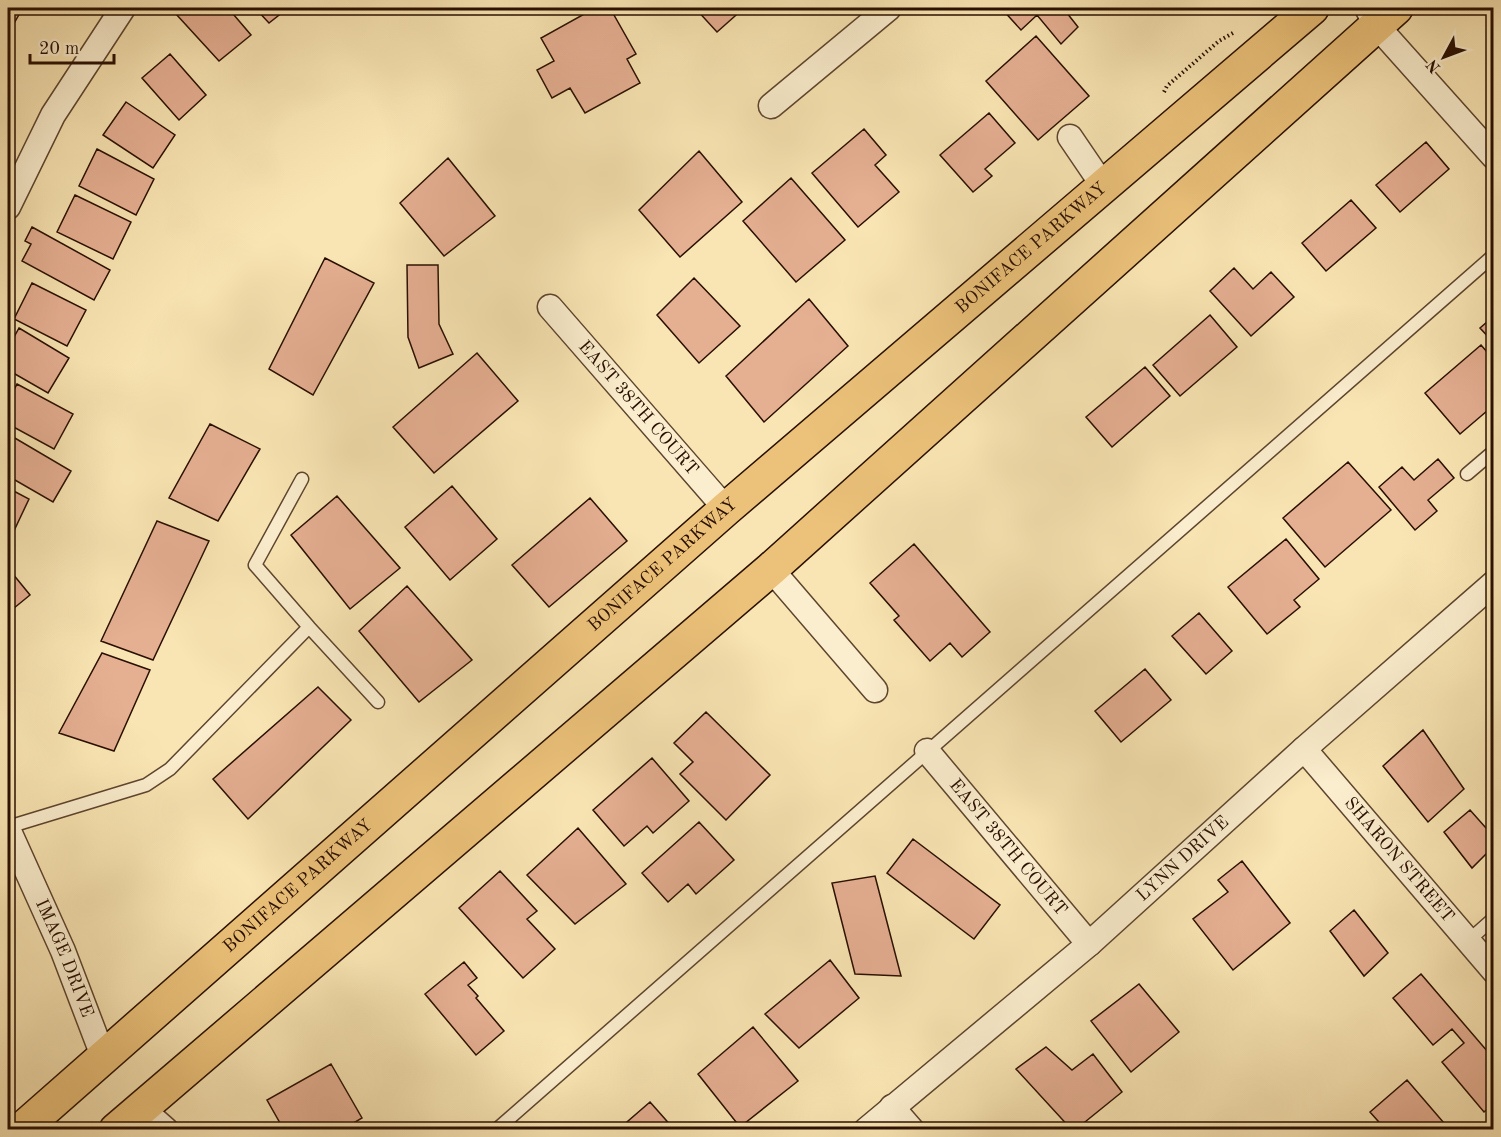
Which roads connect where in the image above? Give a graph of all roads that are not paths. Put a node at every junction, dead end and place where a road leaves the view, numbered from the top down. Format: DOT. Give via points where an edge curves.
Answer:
graph roads {
  1 [pos="123,8"];
  2 [pos="889,8"];
  3 [pos="1312,8"];
  4 [pos="1380,13"];
  5 [pos="771,106"];
  6 [pos="1070,137"];
  7 [pos="1494,157"];
  8 [pos="1104,187"];
  9 [pos="8,207"];
  10 [pos="1494,255"];
  11 [pos="550,307"];
  12 [pos="1492,456"];
  13 [pos="1467,474"];
  14 [pos="302,479"];
  15 [pos="726,509"];
  16 [pos="771,569"];
  17 [pos="1494,583"];
  18 [pos="309,627"];
  19 [pos="875,690"];
  20 [pos="378,702"];
  21 [pos="1304,749"];
  22 [pos="927,752"];
  23 [pos="8,828"];
  24 [pos="1494,918"];
  25 [pos="1468,941"];
  26 [pos="1089,944"];
  27 [pos="1494,971"];
  28 [pos="103,1056"];
  29 [pos="141,1107"];
  30 [pos="892,1107"];
  31 [pos="21,1130"];
  32 [pos="116,1130"];
  33 [pos="166,1130"];
  34 [pos="496,1130"];
  35 [pos="866,1130"];
  36 [pos="912,1130"];
  1 -- 9 [label="street" via="53,115"];
  2 -- 5 [label="street"];
  3 -- 8 [label="main road, BONIFACE PARKWAY"];
  4 -- 7 [label="street"];
  4 -- 16 [label="main road"];
  6 -- 8 [label="street"];
  8 -- 15 [label="main road, BONIFACE PARKWAY"];
  10 -- 22 [label="lane"];
  11 -- 15 [label="street, EAST 38TH COURT"];
  12 -- 13 [label="lane"];
  14 -- 18 [label="lane" via="255,566"];
  15 -- 28 [label="main road, BONIFACE PARKWAY"];
  16 -- 19 [label="street"];
  16 -- 29 [label="main road"];
  17 -- 21 [label="street, LYNN DRIVE"];
  18 -- 20 [label="lane"];
  18 -- 23 [label="lane" via="170,769 154,780"];
  21 -- 25 [label="street, SHARON STREET"];
  21 -- 26 [label="street, LYNN DRIVE"];
  22 -- 26 [label="street, EAST 38TH COURT"];
  22 -- 34 [label="lane"];
  23 -- 28 [label="street, IMAGE DRIVE" via="63,951"];
  24 -- 25 [label="lane"];
  25 -- 27 [label="street, SHARON STREET"];
  26 -- 30 [label="street, LYNN DRIVE"];
  28 -- 31 [label="main road, BONIFACE PARKWAY"];
  29 -- 32 [label="main road"];
  29 -- 33 [label="street"];
  30 -- 35 [label="street, LYNN DRIVE"];
  30 -- 36 [label="street"];
}
